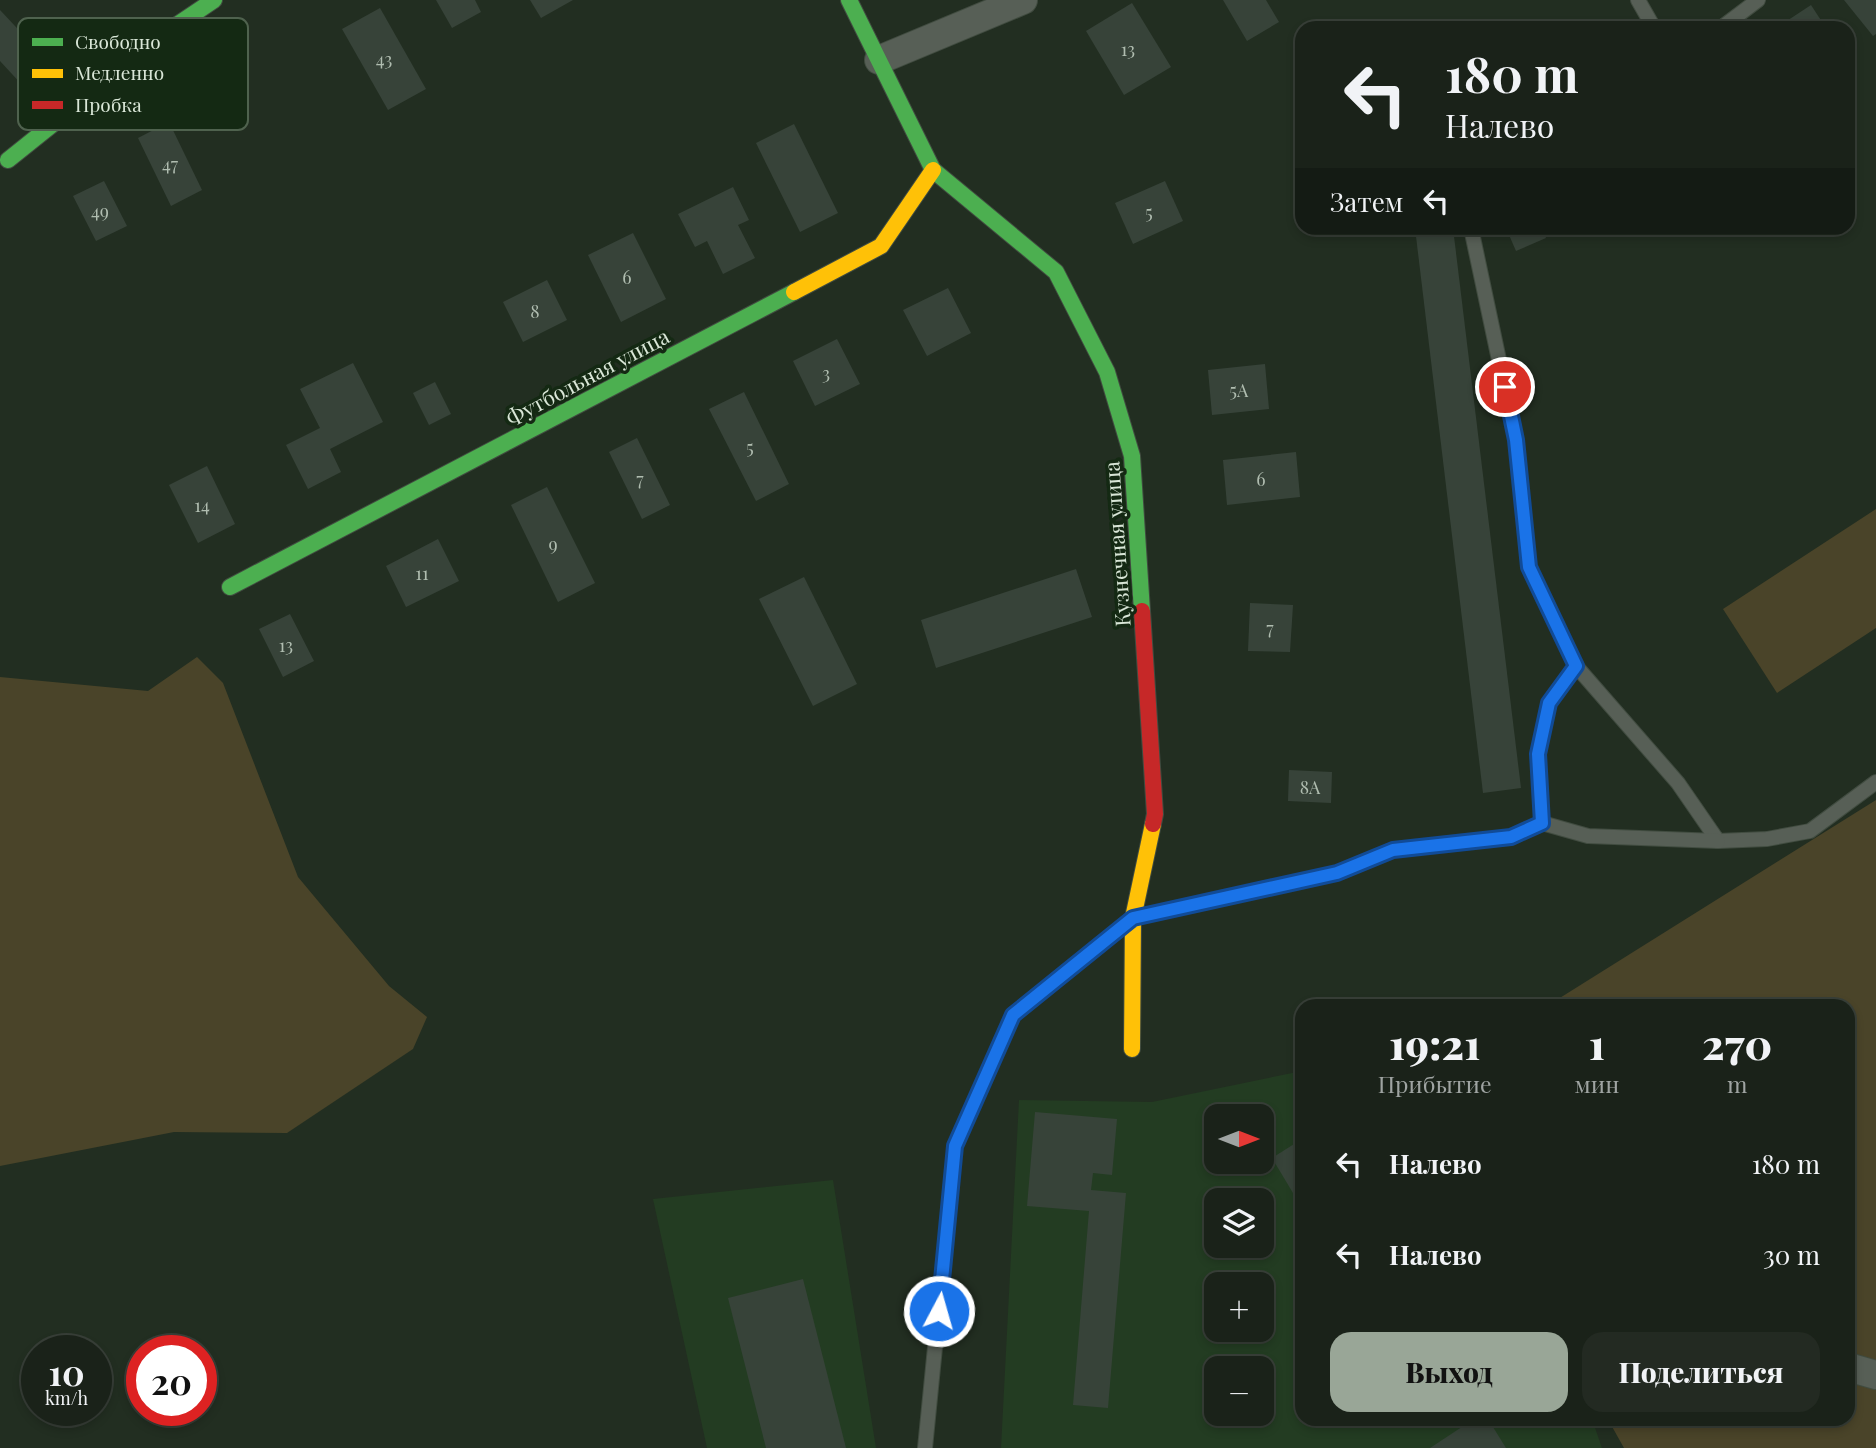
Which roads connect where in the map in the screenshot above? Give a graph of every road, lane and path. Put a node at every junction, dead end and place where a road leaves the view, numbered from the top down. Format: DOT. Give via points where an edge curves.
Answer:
graph roads {
  1 [pos="214,0"];
  2 [pos="849,0"];
  3 [pos="1023,0"];
  4 [pos="1638,0"];
  5 [pos="1758,0"];
  6 [pos="187,18"];
  7 [pos="1646,21"];
  8 [pos="1730,21"];
  9 [pos="879,60"];
  10 [pos="45,130"];
  11 [pos="8,160"];
  12 [pos="933,170"];
  13 [pos="1472,235"];
  14 [pos="230,587"];
  15 [pos="1576,666"];
  16 [pos="1876,782"];
  17 [pos="1542,823"];
  18 [pos="1718,841"];
  19 [pos="1133,918"];
  20 [pos="1132,1049"];
  21 [pos="1855,1369"];
  22 [pos="1876,1375"];
  23 [pos="925,1448"];
  1 -- 6 [label="street"];
  2 -- 9 [label="street, Кузнечная улица"];
  3 -- 9 [label="street"];
  4 -- 7 [label="lane"];
  5 -- 8 [label="lane"];
  9 -- 12 [label="street, Кузнечная улица"];
  10 -- 11 [label="street"];
  12 -- 14 [label="street, Футбольная улица" via="881,246"];
  12 -- 19 [label="street, Кузнечная улица" via="1056,272 1107,372 1132,456 1155,814"];
  13 -- 15 [label="lane" via="1516,440 1529,567"];
  15 -- 17 [label="lane" via="1549,703 1538,754"];
  15 -- 18 [label="lane" via="1678,783"];
  16 -- 18 [label="lane" via="1810,831"];
  17 -- 18 [label="lane" via="1588,836"];
  17 -- 19 [label="lane" via="1511,837 1393,850 1337,873"];
  19 -- 20 [label="street, Кузнечная улица"];
  19 -- 23 [label="lane" via="1013,1015 955,1146"];
  21 -- 22 [label="street"];
}
